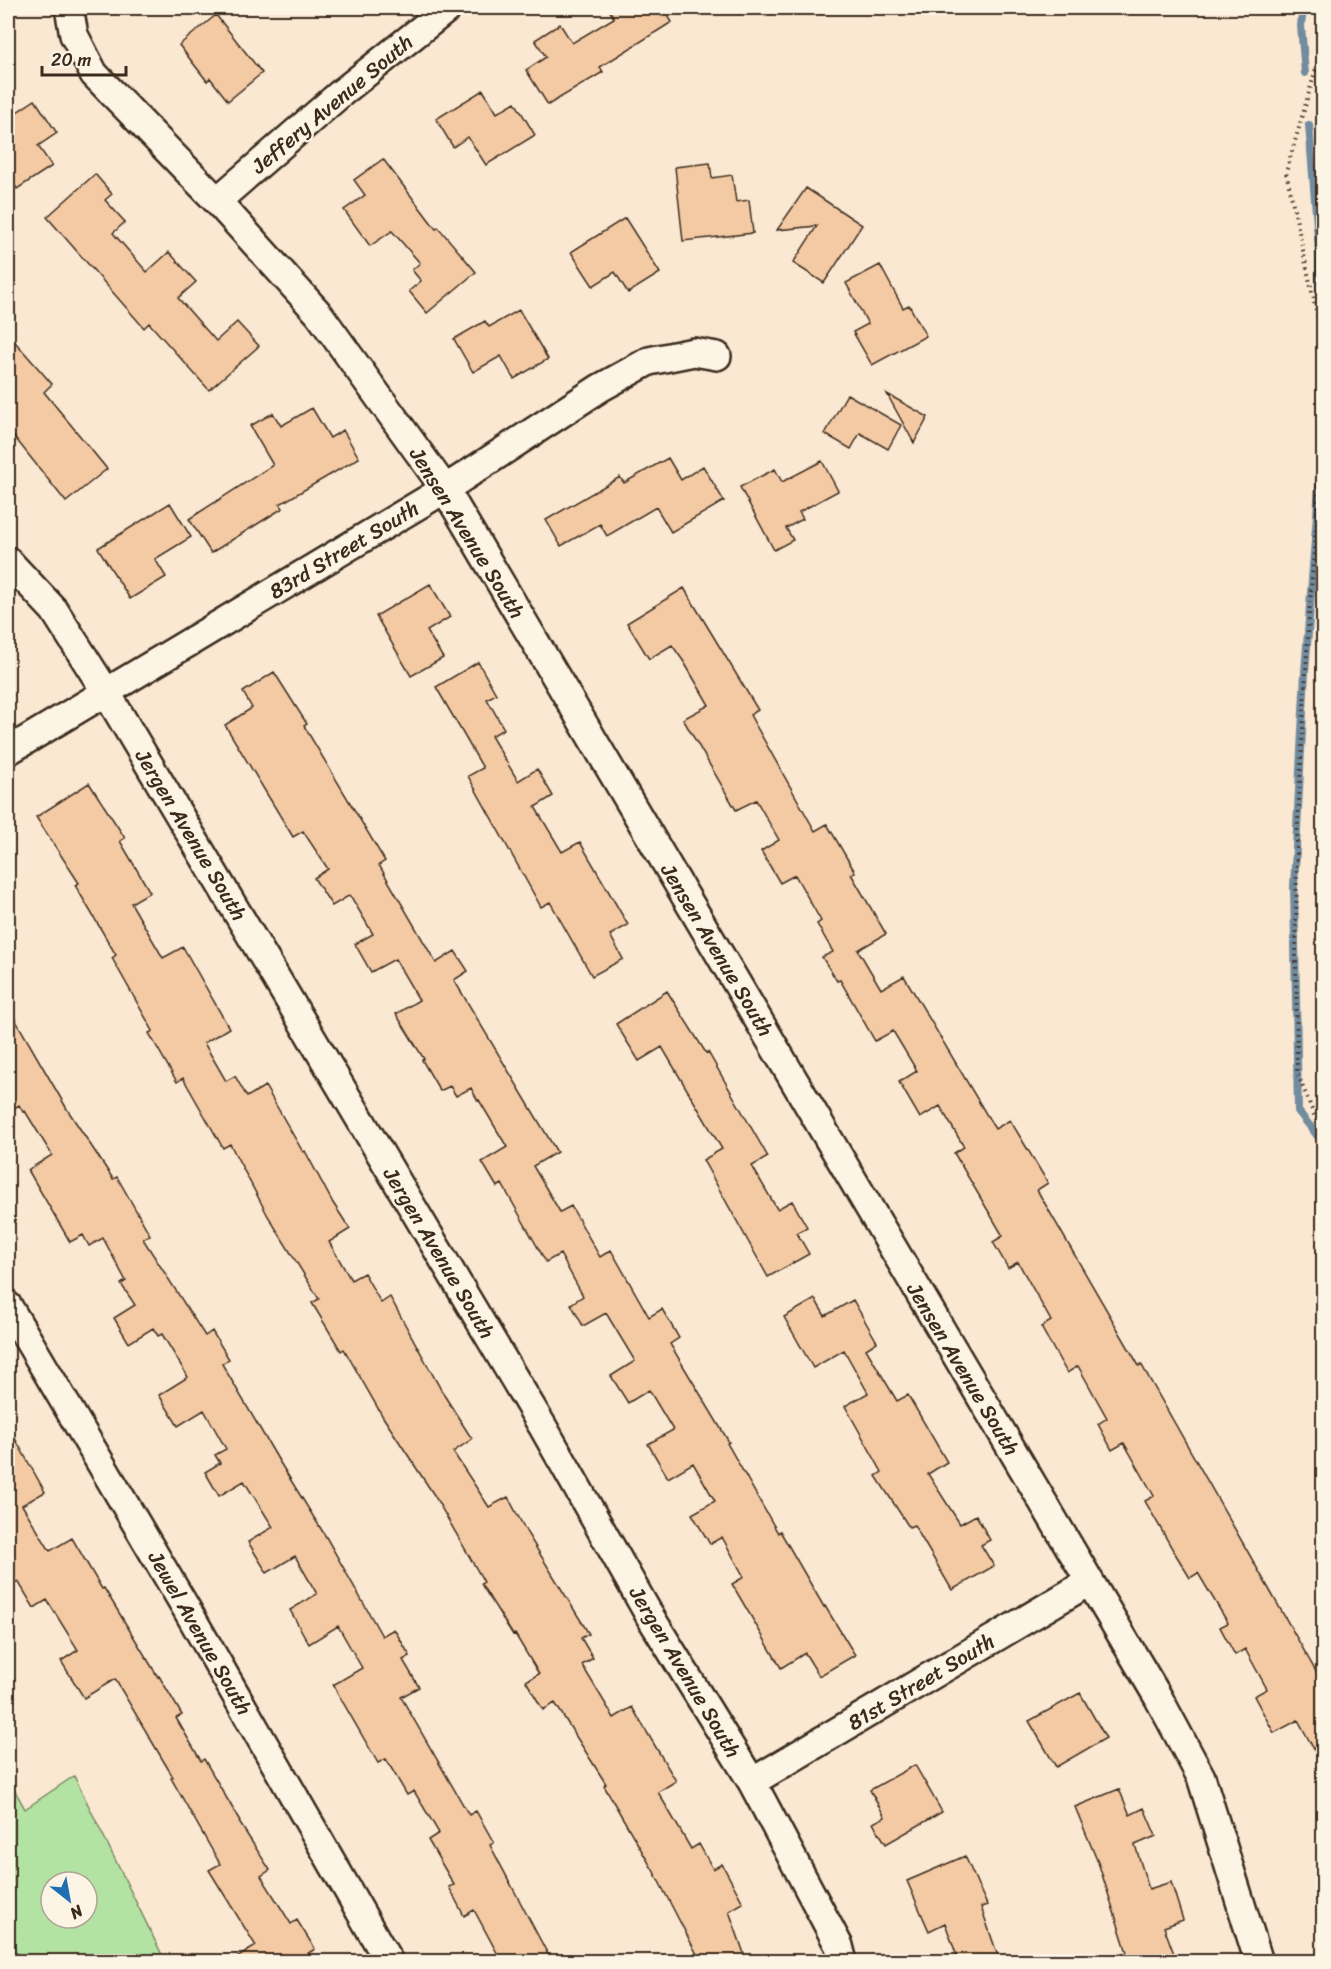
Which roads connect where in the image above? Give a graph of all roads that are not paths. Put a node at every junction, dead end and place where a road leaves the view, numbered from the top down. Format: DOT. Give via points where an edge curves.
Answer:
graph roads {
  1 [pos="69,8"];
  2 [pos="448,8"];
  3 [pos="217,201"];
  4 [pos="717,356"];
  5 [pos="445,489"];
  6 [pos="8,561"];
  7 [pos="106,692"];
  8 [pos="8,751"];
  9 [pos="8,1306"];
  10 [pos="1089,1582"];
  11 [pos="752,1782"];
  12 [pos="388,1962"];
  13 [pos="843,1962"];
  14 [pos="1259,1962"];
  1 -- 3 [label="street, Jensen Avenue South" via="74,35 94,74"];
  2 -- 3 [label="street, Jeffery Avenue South" via="340,94"];
  3 -- 5 [label="street, Jensen Avenue South" via="319,314"];
  4 -- 5 [label="street, 83rd Street South" via="694,352 649,362 600,388"];
  5 -- 7 [label="street, 83rd Street South"];
  5 -- 10 [label="street, Jensen Avenue South"];
  6 -- 7 [label="street, Jergen Avenue South" via="54,610"];
  7 -- 8 [label="street, 83rd Street South"];
  7 -- 11 [label="street, Jergen Avenue South"];
  9 -- 12 [label="street, Jewel Avenue South"];
  10 -- 11 [label="street, 81st Street South"];
  10 -- 14 [label="street, Jensen Avenue South" via="1201,1778"];
  11 -- 13 [label="street, Jergen Avenue South" via="839,1946"];
}
